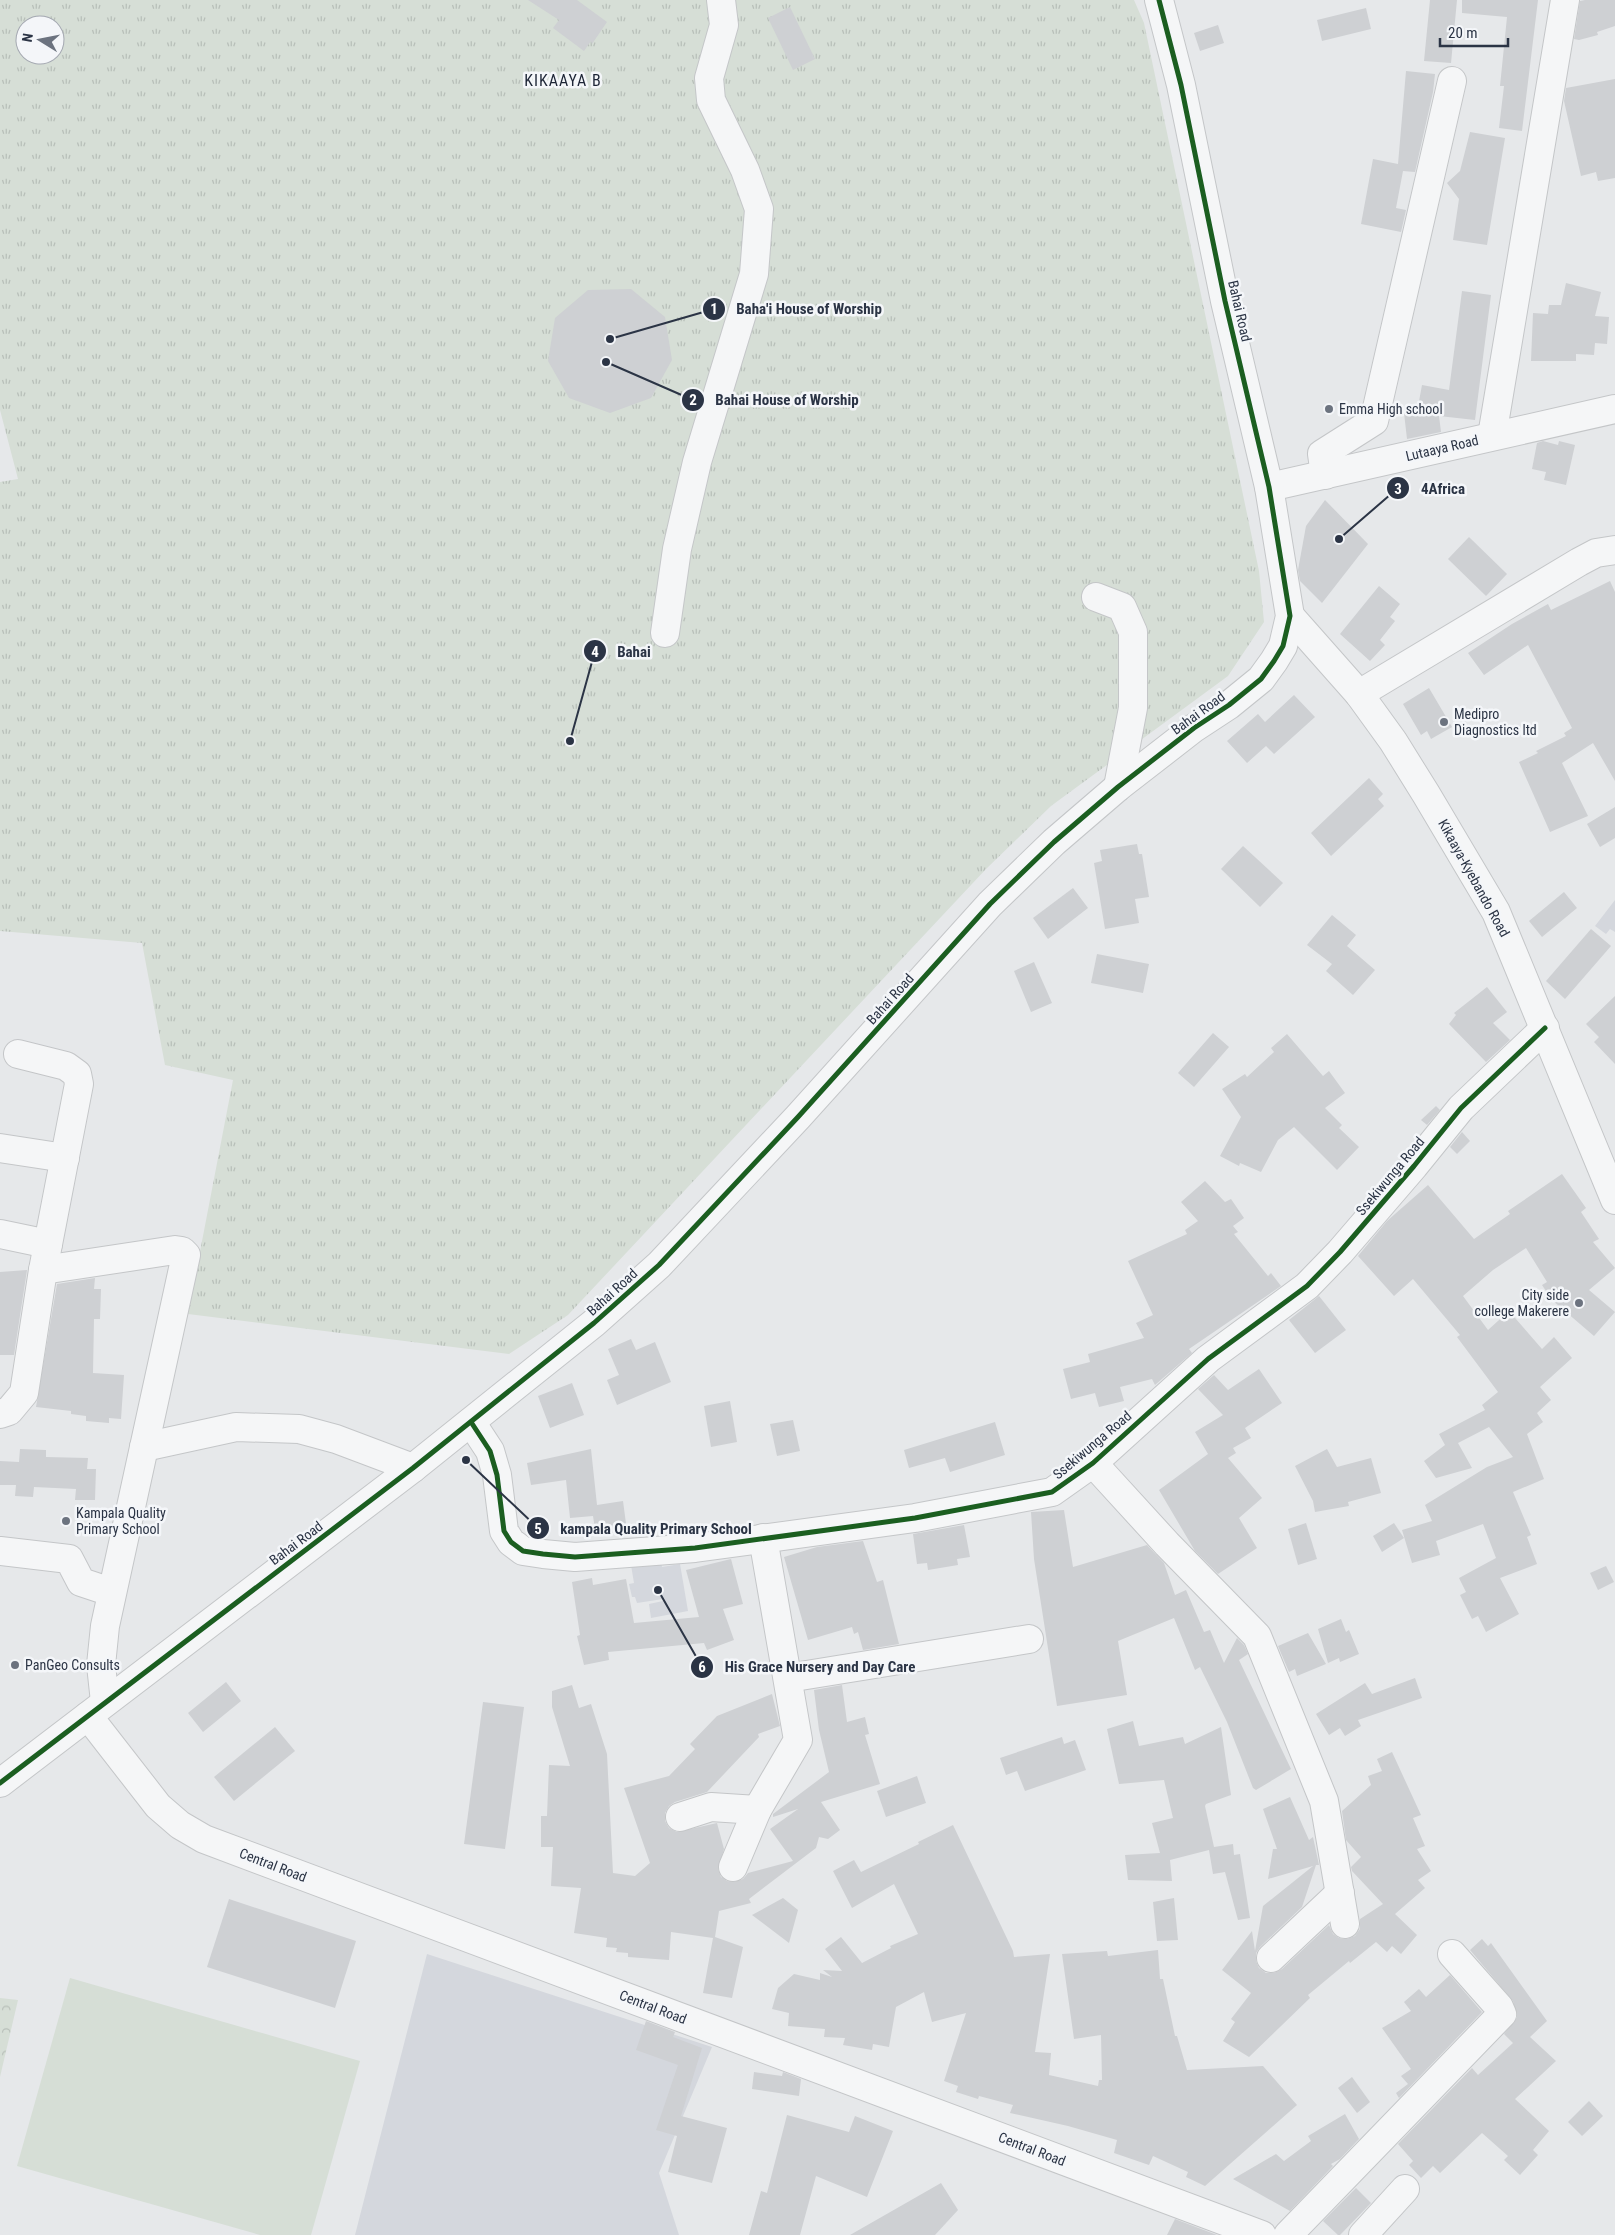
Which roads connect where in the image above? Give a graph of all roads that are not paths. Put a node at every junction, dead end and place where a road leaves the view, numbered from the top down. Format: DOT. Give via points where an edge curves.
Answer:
graph roads {
  1 [pos="720,0"];
  2 [pos="1159,0"];
  3 [pos="1565,0"];
  4 [pos="1452,81"];
  5 [pos="1615,409"];
  6 [pos="1492,436"];
  7 [pos="1324,475"];
  8 [pos="1269,486"];
  9 [pos="1615,550"];
  10 [pos="1096,597"];
  11 [pos="1290,616"];
  12 [pos="664,634"];
  13 [pos="1359,694"];
  14 [pos="1118,787"];
  15 [pos="1545,1028"];
  16 [pos="18,1054"];
  17 [pos="0,1148"];
  18 [pos="65,1158"];
  19 [pos="1615,1200"];
  20 [pos="0,1234"];
  21 [pos="46,1258"];
  22 [pos="0,1414"];
  23 [pos="471,1422"];
  24 [pos="144,1447"];
  25 [pos="1093,1463"];
  26 [pos="413,1468"];
  27 [pos="763,1538"];
  28 [pos="0,1551"];
  29 [pos="111,1592"];
  30 [pos="1029,1639"];
  31 [pos="788,1678"];
  32 [pos="97,1709"];
  33 [pos="3,1777"];
  34 [pos="757,1810"];
  35 [pos="680,1816"];
  36 [pos="733,1867"];
  37 [pos="1340,1893"];
  38 [pos="1345,1924"];
  39 [pos="1452,1954"];
  40 [pos="1271,1958"];
  41 [pos="1405,2189"];
  42 [pos="1262,2235"];
  43 [pos="1288,2235"];
  44 [pos="1363,2235"];
  1 -- 12 [label="street" via="724,25 710,78 711,100 746,170 759,209 754,274 697,462 677,549"];
  2 -- 8 [label="street, Bahai Road" via="1181,85 1225,301"];
  3 -- 6 [label="street"];
  4 -- 7 [label="street" via="1374,421 1322,454"];
  5 -- 6 [label="street, Lutaaya Road"];
  6 -- 7 [label="street, Lutaaya Road"];
  7 -- 8 [label="street, Lutaaya Road"];
  8 -- 11 [label="street, Bahai Road"];
  9 -- 13 [label="street" via="1596,553 1579,562"];
  10 -- 14 [label="street" via="1122,607 1133,632 1134,708"];
  11 -- 13 [label="street, Kikaaya-Kyebando Road"];
  11 -- 14 [label="street, Bahai Road" via="1282,646 1261,679"];
  13 -- 15 [label="street, Kikaaya-Kyebando Road" via="1393,741 1496,912"];
  14 -- 23 [label="street, Bahai Road" via="1054,842 990,904 659,1265 594,1323"];
  15 -- 19 [label="street, Kikaaya-Kyebando Road"];
  15 -- 25 [label="street, Ssekiwunga Road" via="1461,1108 1340,1252 1307,1286 1208,1359"];
  16 -- 18 [label="street" via="66,1066 78,1074 79,1084"];
  17 -- 18 [label="street"];
  18 -- 21 [label="street"];
  20 -- 21 [label="street"];
  21 -- 22 [label="street" via="24,1393 9,1411"];
  21 -- 24 [label="street" via="175,1250 186,1255"];
  23 -- 26 [label="street, Bahai Road"];
  23 -- 27 [label="street, Ssekiwunga Road" via="490,1451 497,1475 504,1531 511,1542 523,1551 575,1557 695,1548"];
  24 -- 26 [label="street" via="236,1427 299,1429 336,1438"];
  24 -- 29 [label="street"];
  25 -- 27 [label="street, Ssekiwunga Road" via="1052,1492 916,1518"];
  25 -- 37 [label="street" via="1257,1636 1324,1801"];
  26 -- 32 [label="street, Bahai Road"];
  27 -- 31 [label="street"];
  28 -- 29 [label="street" via="69,1559 81,1582"];
  29 -- 32 [label="street"];
  30 -- 31 [label="street"];
  31 -- 34 [label="street" via="798,1740"];
  32 -- 33 [label="street, Bahai Road"];
  32 -- 42 [label="street, Central Road" via="158,1806 180,1825 204,1839"];
  34 -- 35 [label="street" via="711,1807"];
  34 -- 36 [label="street"];
  37 -- 38 [label="street"];
  37 -- 40 [label="street"];
  39 -- 43 [label="street" via="1499,2006 1502,2014"];
  41 -- 44 [label="street"];
}
